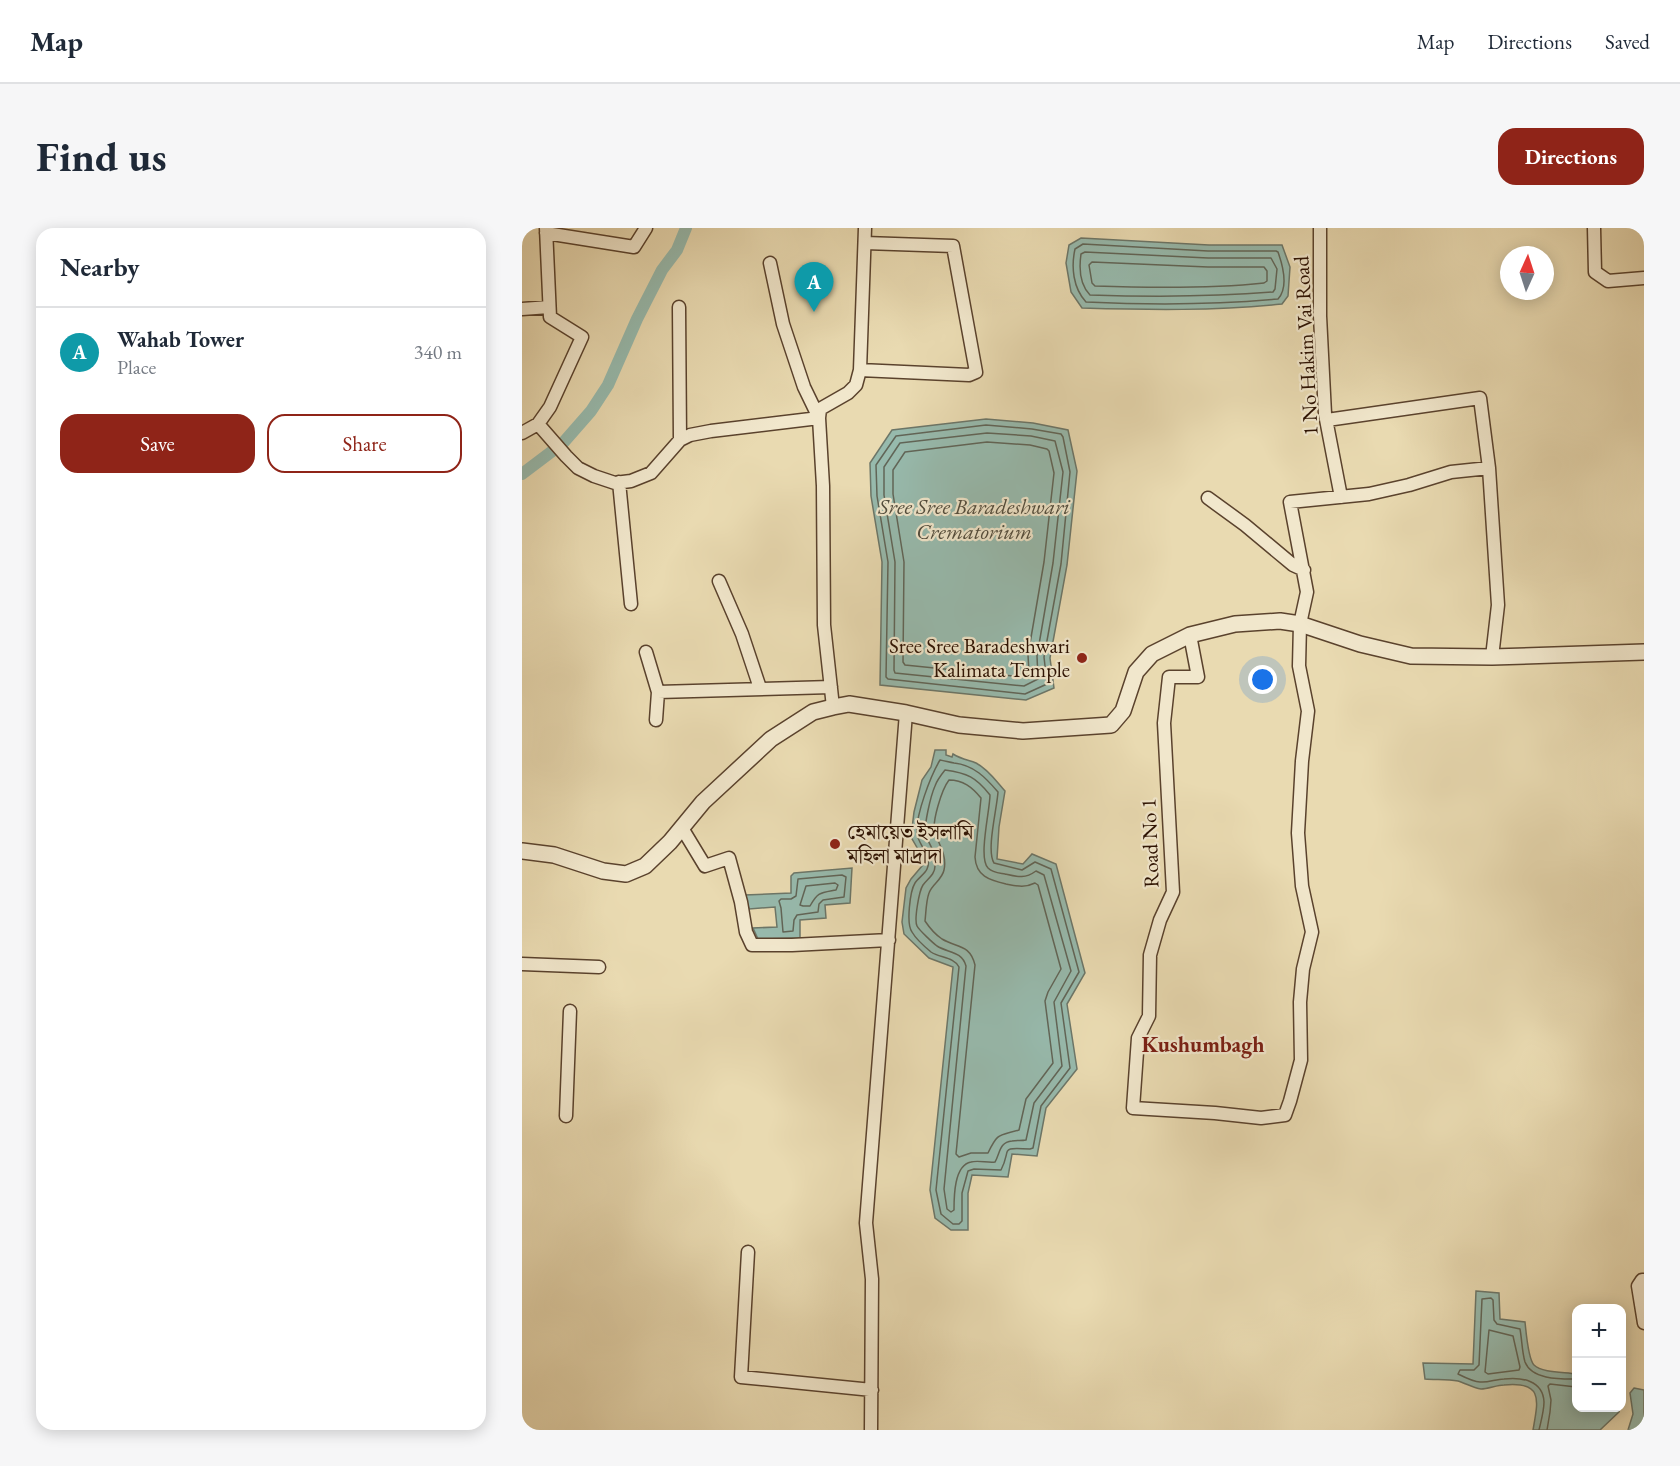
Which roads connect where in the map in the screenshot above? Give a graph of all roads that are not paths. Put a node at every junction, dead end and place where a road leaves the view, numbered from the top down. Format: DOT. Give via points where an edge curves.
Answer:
graph roads {
  1 [pos="646,228"];
  2 [pos="865,228"];
  3 [pos="1320,228"];
  4 [pos="1594,228"];
  5 [pos="546,230"];
  6 [pos="865,243"];
  7 [pos="770,263"];
  8 [pos="1644,278"];
  9 [pos="549,307"];
  10 [pos="679,307"];
  11 [pos="522,309"];
  12 [pos="860,370"];
  13 [pos="819,418"];
  14 [pos="1327,420"];
  15 [pos="538,424"];
  16 [pos="522,433"];
  17 [pos="680,440"];
  18 [pos="1489,468"];
  19 [pos="619,482"];
  20 [pos="1208,498"];
  21 [pos="1341,498"];
  22 [pos="1304,570"];
  23 [pos="719,581"];
  24 [pos="631,604"];
  25 [pos="1300,624"];
  26 [pos="1190,635"];
  27 [pos="646,652"];
  28 [pos="1644,652"];
  29 [pos="1492,657"];
  30 [pos="831,687"];
  31 [pos="760,688"];
  32 [pos="658,692"];
  33 [pos="833,707"];
  34 [pos="906,713"];
  35 [pos="656,720"];
  36 [pos="682,828"];
  37 [pos="522,851"];
  38 [pos="889,940"];
  39 [pos="522,964"];
  40 [pos="598,967"];
  41 [pos="570,1011"];
  42 [pos="566,1116"];
  43 [pos="748,1252"];
  44 [pos="1644,1280"];
  45 [pos="1644,1323"];
  46 [pos="872,1390"];
  47 [pos="871,1430"];
  1 -- 5 [label="street" via="634,247"];
  2 -- 6 [label="street"];
  3 -- 14 [label="street, 1 No Hakim Vai Road" via="1320,316"];
  4 -- 8 [label="street" via="1595,272 1608,281"];
  5 -- 9 [label="street"];
  6 -- 12 [label="street"];
  6 -- 12 [label="street" via="952,246 976,372 969,375"];
  7 -- 13 [label="street" via="783,324"];
  9 -- 11 [label="street"];
  9 -- 15 [label="street" via="550,317 582,337 550,407"];
  10 -- 17 [label="street"];
  12 -- 13 [label="street" via="856,386 820,409"];
  13 -- 17 [label="street" via="711,431"];
  13 -- 30 [label="street" via="824,625"];
  14 -- 18 [label="street" via="1480,398"];
  14 -- 21 [label="street, 1 No Hakim Vai Road"];
  15 -- 16 [label="street"];
  15 -- 19 [label="street" via="578,468"];
  17 -- 19 [label="street" via="651,473"];
  18 -- 21 [label="street" via="1450,472 1409,485"];
  18 -- 29 [label="street" via="1498,605"];
  19 -- 24 [label="street"];
  20 -- 22 [label="street"];
  21 -- 22 [label="street" via="1290,502"];
  22 -- 25 [label="street" via="1307,592"];
  23 -- 31 [label="street"];
  25 -- 26 [label="street" via="1235,624"];
  25 -- 26 [label="street, Road No 1" via="1299,666 1308,711 1298,832 1311,932 1300,1002 1301,1060 1285,1115 1261,1118 1132,1108 1138,1038 1149,1016 1150,955 1173,892 1164,723 1169,677 1198,677"];
  25 -- 29 [label="street" via="1411,656"];
  26 -- 34 [label="street" via="1152,654 1136,672 1122,711 1111,724 1023,731 959,725"];
  27 -- 32 [label="street"];
  28 -- 29 [label="street"];
  30 -- 31 [label="street"];
  30 -- 33 [label="street"];
  31 -- 32 [label="street"];
  32 -- 35 [label="street"];
  33 -- 34 [label="street" via="849,704"];
  33 -- 36 [label="street" via="813,712 771,739 703,802"];
  34 -- 38 [label="street"];
  36 -- 37 [label="street" via="645,866 626,874 554,855"];
  36 -- 38 [label="street" via="705,866 729,858 752,945"];
  38 -- 46 [label="street" via="866,1223 872,1279"];
  39 -- 40 [label="street"];
  41 -- 42 [label="street"];
  43 -- 46 [label="street" via="741,1377"];
  44 -- 45 [label="street" via="1638,1286"];
  46 -- 47 [label="street"];
}
